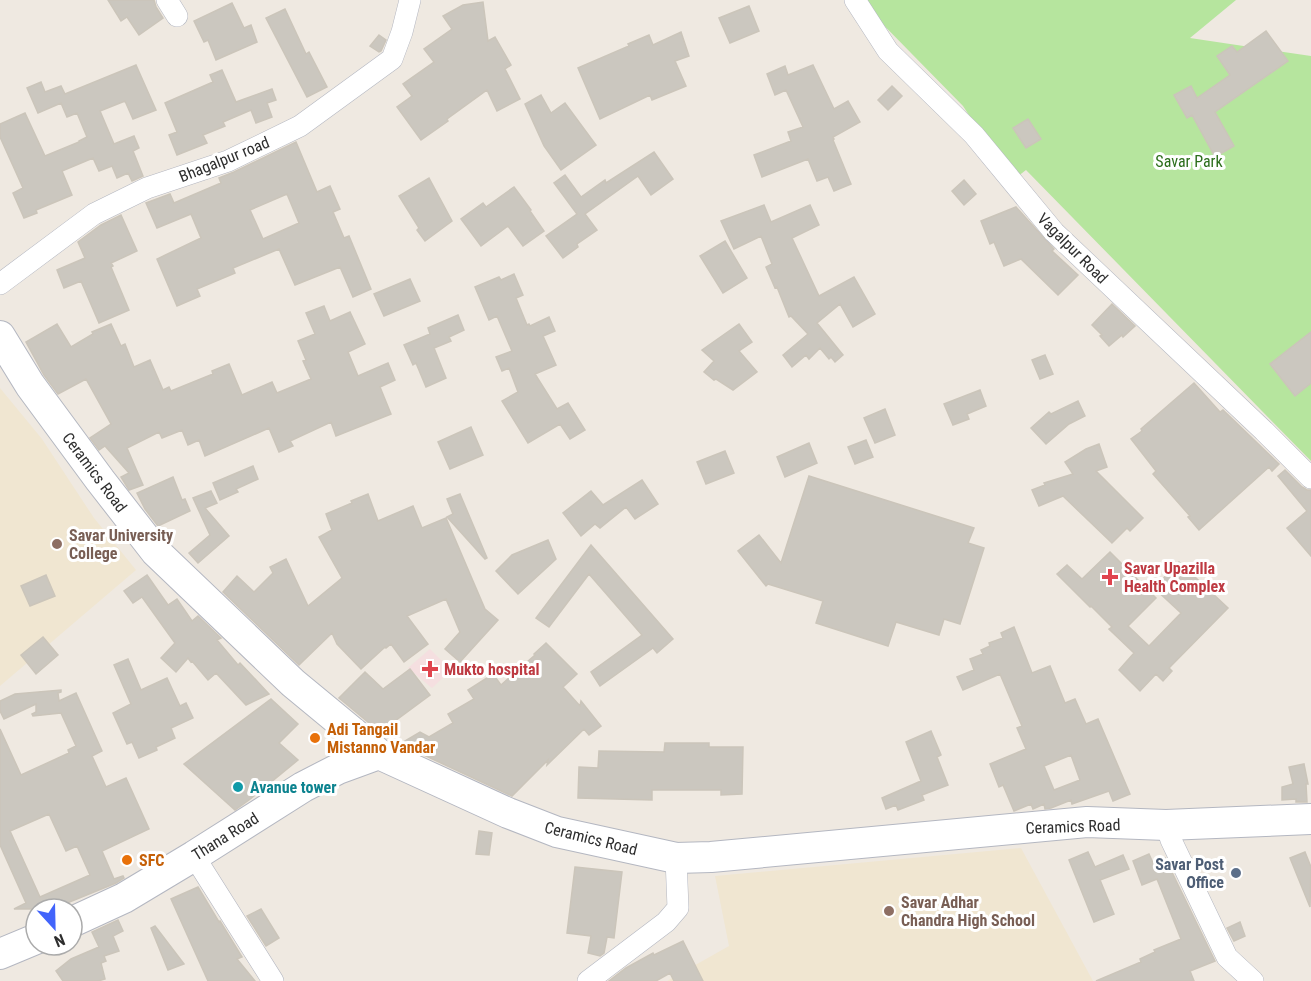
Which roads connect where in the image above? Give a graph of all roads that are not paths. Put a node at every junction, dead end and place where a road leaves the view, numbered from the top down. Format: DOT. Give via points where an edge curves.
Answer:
graph roads {
  1 [pos="410,0"];
  2 [pos="855,0"];
  3 [pos="0,284"];
  4 [pos="0,336"];
  5 [pos="1311,478"];
  6 [pos="379,754"];
  7 [pos="1311,819"];
  8 [pos="1166,825"];
  9 [pos="194,856"];
  10 [pos="676,858"];
  11 [pos="84,916"];
  12 [pos="24,944"];
  13 [pos="0,954"];
  14 [pos="273,981"];
  15 [pos="588,981"];
  16 [pos="1253,981"];
  1 -- 3 [label="street, Bhagalpur road" via="392,59 300,126 228,161 147,188 94,214"];
  2 -- 5 [label="street, Vagalpur Road" via="888,51 974,135 1054,231"];
  4 -- 6 [label="street, Ceramics Road" via="30,385 156,552 293,683"];
  6 -- 9 [label="street, Thana Road" via="303,787"];
  6 -- 10 [label="street, Ceramics Road" via="557,832"];
  7 -- 8 [label="street, Ceramics Road"];
  8 -- 10 [label="street, Ceramics Road" via="1087,822"];
  8 -- 16 [label="street" via="1227,957"];
  9 -- 11 [label="street, Thana Road" via="124,898"];
  9 -- 14 [label="street"];
  10 -- 15 [label="street" via="678,908 666,922"];
  12 -- 13 [label="street"];
}
